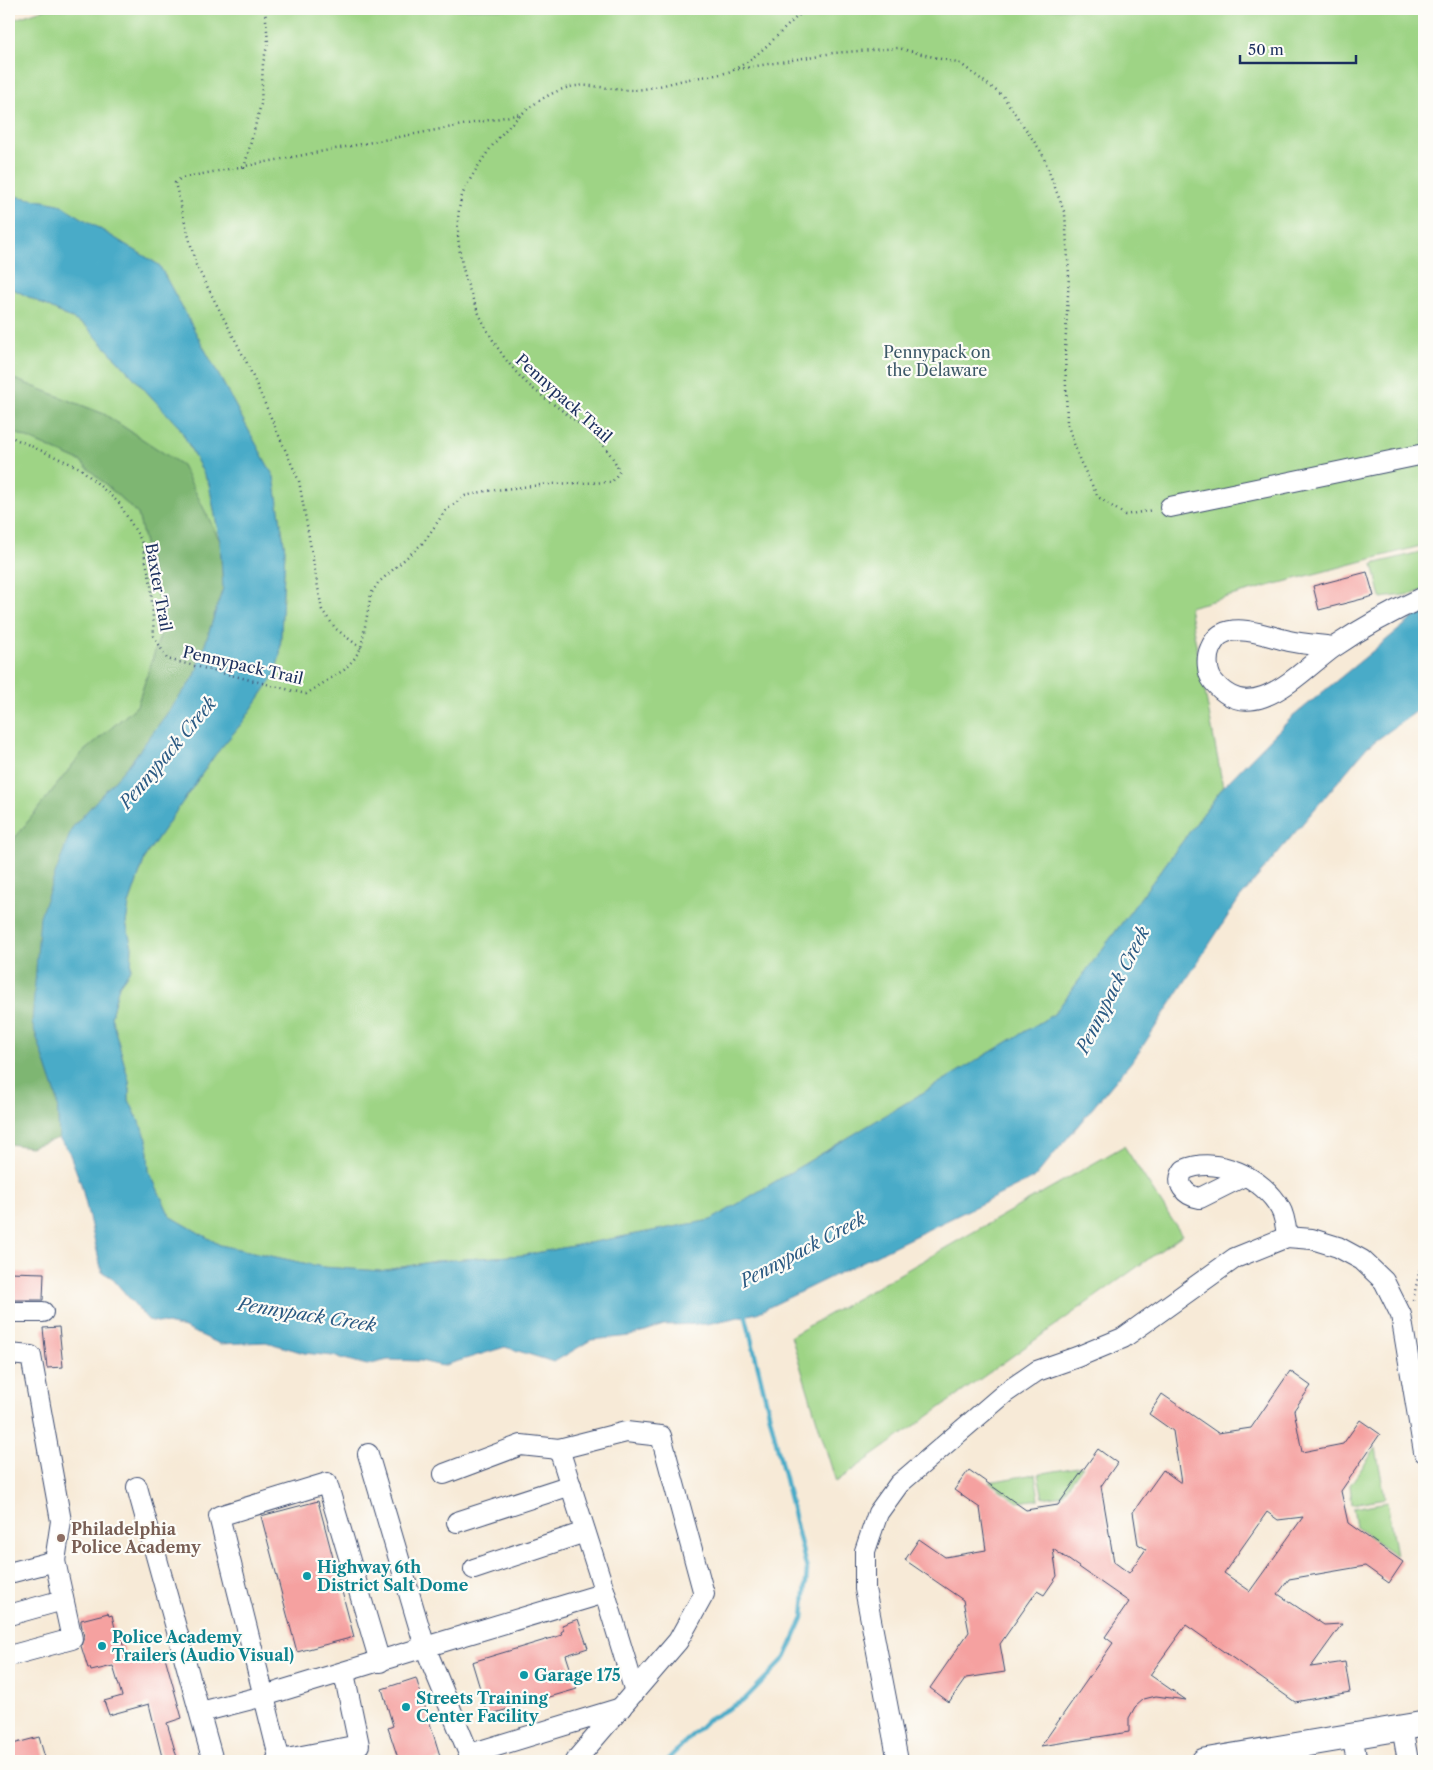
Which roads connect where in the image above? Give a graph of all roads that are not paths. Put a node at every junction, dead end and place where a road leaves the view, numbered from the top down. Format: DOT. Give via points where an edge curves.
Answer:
graph roads {
  1 [pos="1424,454"];
  2 [pos="1170,507"];
  3 [pos="1424,597"];
  4 [pos="1334,647"];
  5 [pos="1244,1176"];
  6 [pos="1287,1238"];
  7 [pos="9,1312"];
  8 [pos="43,1312"];
  9 [pos="9,1354"];
  10 [pos="559,1449"];
  11 [pos="1424,1452"];
  12 [pos="368,1454"];
  13 [pos="444,1474"];
  14 [pos="571,1486"];
  15 [pos="137,1488"];
  16 [pos="457,1522"];
  17 [pos="585,1532"];
  18 [pos="55,1561"];
  19 [pos="474,1569"];
  20 [pos="9,1573"];
  21 [pos="605,1593"];
  22 [pos="64,1600"];
  23 [pos="9,1615"];
  24 [pos="425,1647"];
  25 [pos="9,1656"];
  26 [pos="380,1662"];
  27 [pos="344,1673"];
  28 [pos="635,1692"];
  29 [pos="264,1696"];
  30 [pos="621,1708"];
  31 [pos="201,1712"];
  32 [pos="1413,1725"];
  33 [pos="1352,1736"];
  34 [pos="471,1758"];
  35 [pos="1214,1760"];
  36 [pos="213,1761"];
  37 [pos="276,1761"];
  38 [pos="280,1761"];
  39 [pos="575,1761"];
  40 [pos="898,1761"];
  41 [pos="1357,1761"];
  42 [pos="1408,1761"];
  1 -- 2 [label="lane"];
  3 -- 4 [label="lane"];
  4 -- 4 [label="lane" via="1290,683 1256,699 1240,701 1227,696 1212,680 1208,666 1208,654 1213,643 1222,634 1238,631"];
  5 -- 6 [label="lane" via="1270,1194 1280,1208"];
  6 -- 11 [label="lane" via="1330,1244 1362,1260 1384,1281 1401,1315"];
  6 -- 40 [label="lane" via="1235,1258 1123,1338 1078,1358 1037,1371 1005,1393 899,1484 878,1513 865,1551 865,1589"];
  7 -- 8 [label="lane"];
  9 -- 18 [label="lane" via="31,1356 61,1521"];
  10 -- 13 [label="lane" via="521,1445"];
  10 -- 14 [label="lane"];
  10 -- 28 [label="lane" via="626,1432 661,1436 704,1594 678,1642"];
  12 -- 24 [label="lane"];
  14 -- 16 [label="lane"];
  14 -- 17 [label="lane"];
  15 -- 31 [label="lane"];
  17 -- 19 [label="lane"];
  17 -- 21 [label="lane"];
  18 -- 20 [label="lane"];
  18 -- 22 [label="lane"];
  21 -- 24 [label="lane"];
  21 -- 28 [label="lane"];
  22 -- 23 [label="lane"];
  22 -- 25 [label="lane" via="72,1639"];
  24 -- 26 [label="lane"];
  24 -- 34 [label="lane"];
  26 -- 27 [label="lane"];
  26 -- 29 [label="lane" via="327,1482 218,1516"];
  27 -- 29 [label="lane"];
  27 -- 38 [label="lane" via="359,1745"];
  28 -- 30 [label="lane"];
  29 -- 31 [label="lane"];
  29 -- 38 [label="lane"];
  30 -- 34 [label="lane"];
  30 -- 39 [label="lane"];
  31 -- 36 [label="lane"];
  32 -- 33 [label="main road"];
  32 -- 42 [label="lane"];
  33 -- 35 [label="main road"];
  33 -- 41 [label="lane"];
  37 -- 38 [label="lane"];
}
